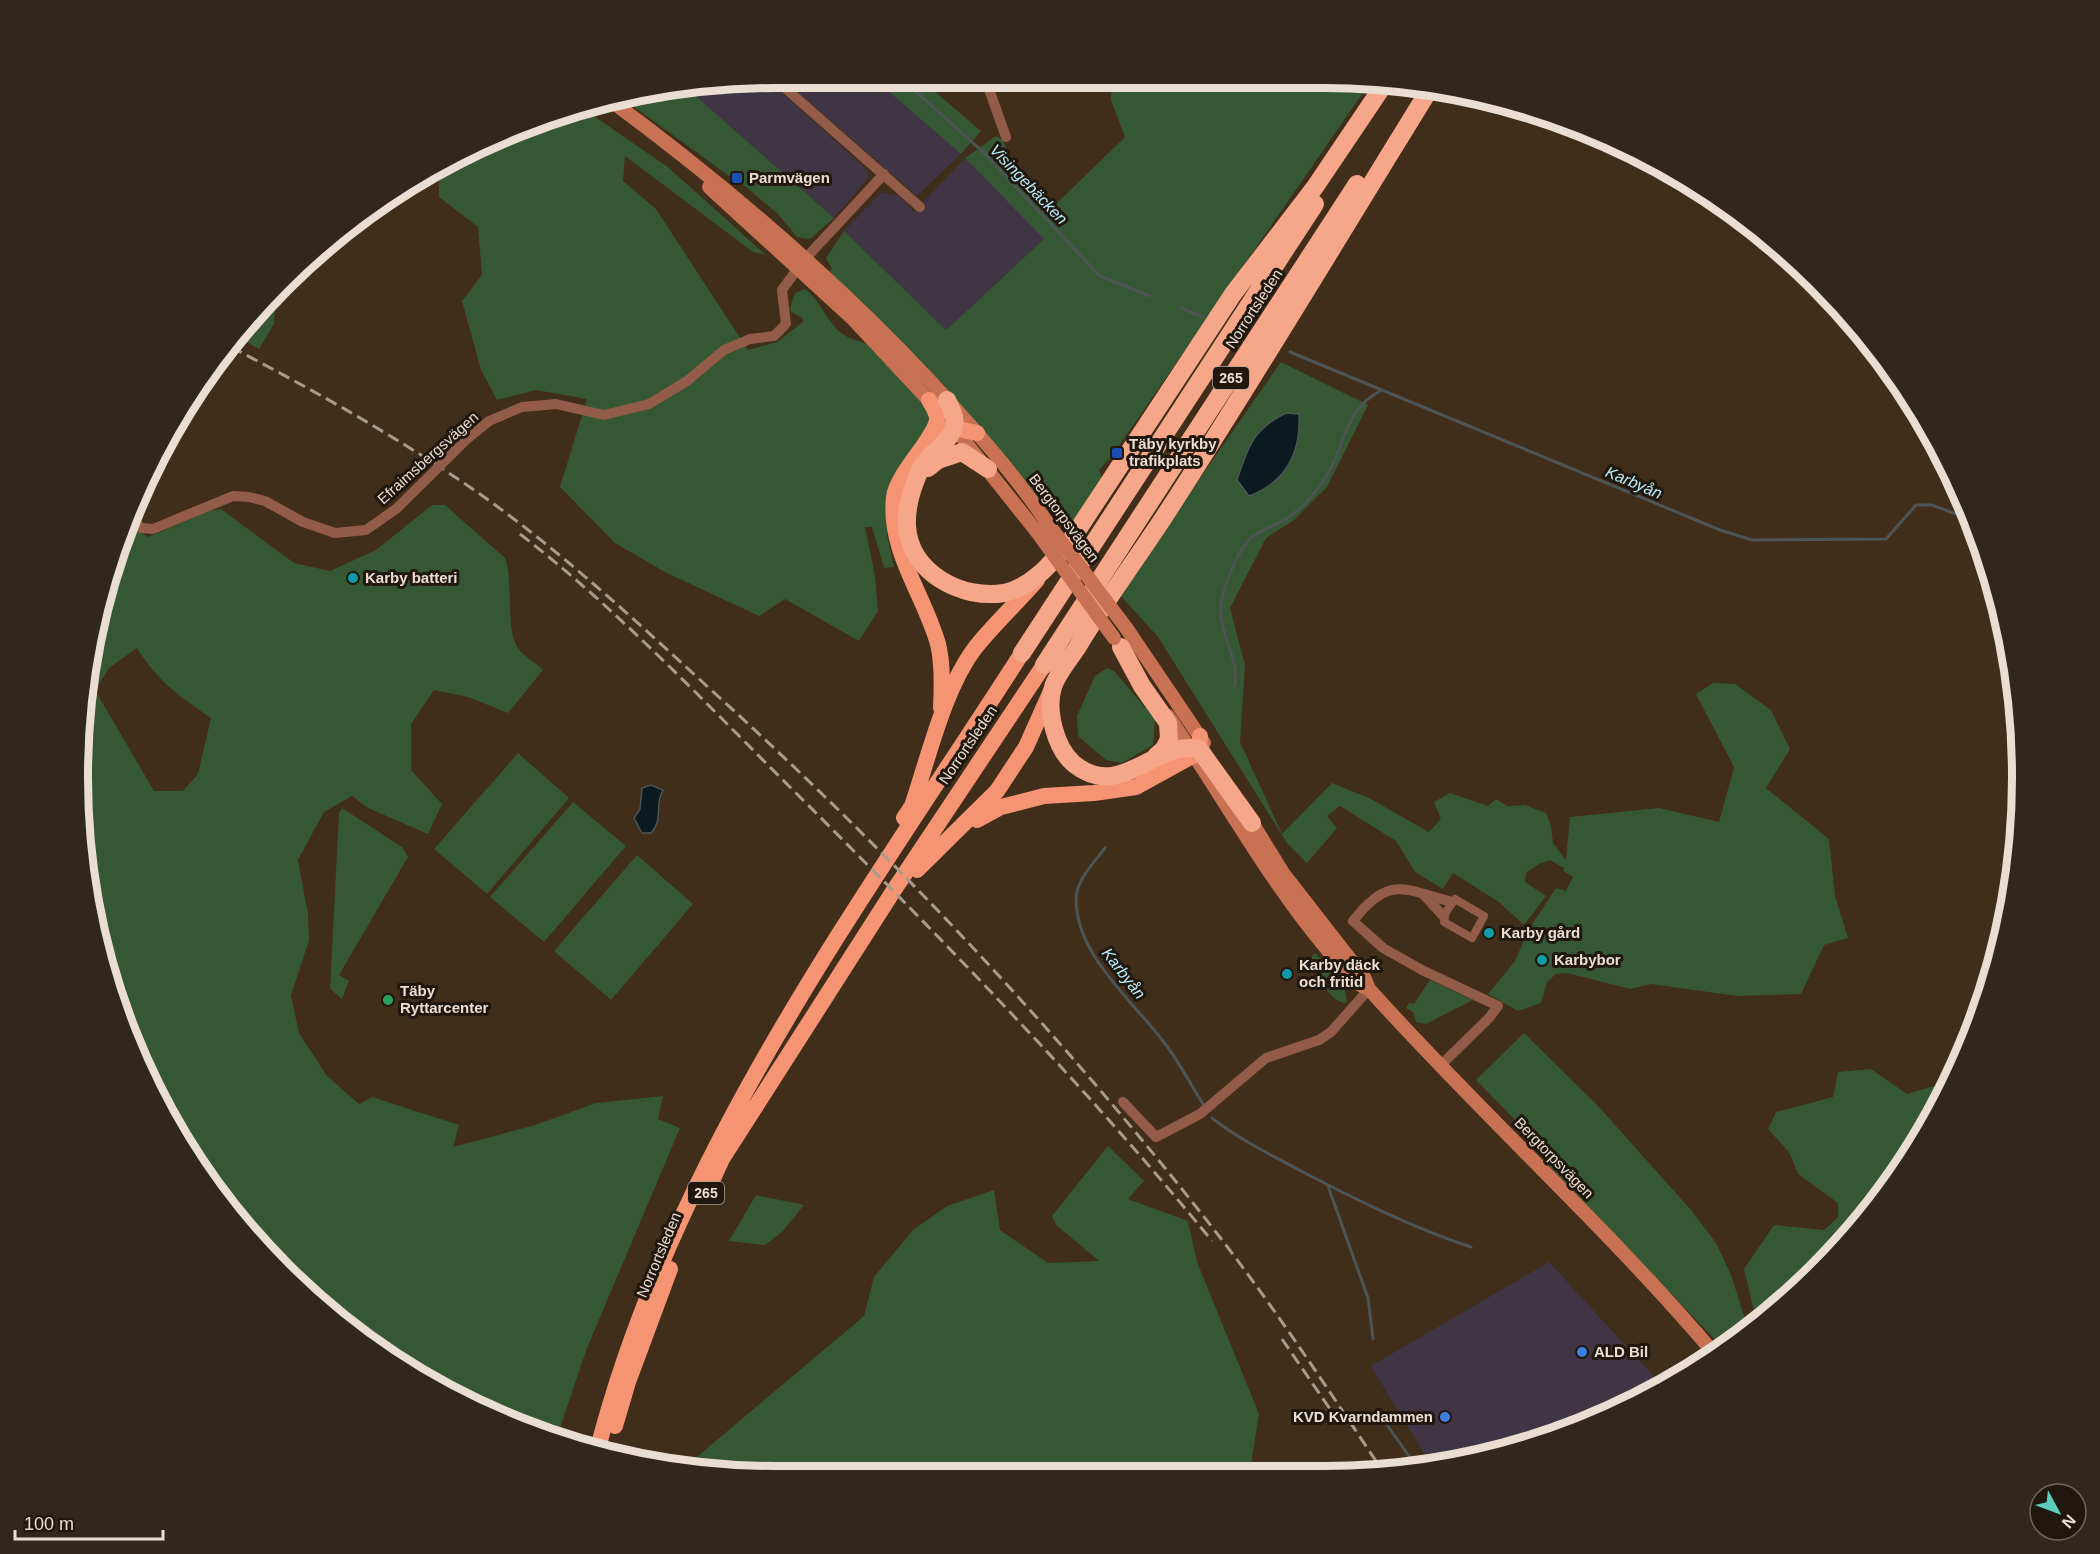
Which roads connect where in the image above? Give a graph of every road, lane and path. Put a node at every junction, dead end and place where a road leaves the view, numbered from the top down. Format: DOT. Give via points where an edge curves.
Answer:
graph roads {
  1 [pos="785,88"];
  2 [pos="988,88"];
  3 [pos="1380,91"];
  4 [pos="1388,92"];
  5 [pos="1415,94"];
  6 [pos="1425,96"];
  7 [pos="620,107"];
  8 [pos="1006,138"];
  9 [pos="884,174"];
  10 [pos="920,207"];
  11 [pos="802,263"];
  12 [pos="938,400"];
  13 [pos="954,428"];
  14 [pos="977,434"];
  15 [pos="919,448"];
  16 [pos="988,469"];
  17 [pos="914,486"];
  18 [pos="137,524"];
  19 [pos="1042,528"];
  20 [pos="1048,567"];
  21 [pos="1117,642"];
  22 [pos="1022,653"];
  23 [pos="1044,665"];
  24 [pos="1053,686"];
  25 [pos="940,718"];
  26 [pos="1196,747"];
  27 [pos="1143,767"];
  28 [pos="1252,823"];
  29 [pos="963,827"];
  30 [pos="1424,895"];
  31 [pos="1452,902"];
  32 [pos="1444,917"];
  33 [pos="850,959"];
  34 [pos="1369,989"];
  35 [pos="766,1050"];
  36 [pos="1440,1066"];
  37 [pos="1123,1102"];
  38 [pos="1709,1347"];
  39 [pos="600,1442"];
  40 [pos="610,1444"];
  1 -- 9 [label="street"];
  2 -- 8 [label="street"];
  3 -- 20 [label="highway" via="1315,187 1233,294 1101,496"];
  4 -- 22 [label="highway, Norrortsleden / 265"];
  5 -- 23 [label="highway, Norrortsleden / 265"];
  6 -- 24 [label="highway" via="1183,488"];
  7 -- 11 [label="main road, Bergtorpsvägen"];
  9 -- 10 [label="street"];
  9 -- 11 [label="street"];
  11 -- 12 [label="main road, Bergtorpsvägen" via="899,348"];
  11 -- 18 [label="street, Efraimsbergsvägen, bridge" via="782,290 786,324 774,336 750,339 724,350 669,394 649,404 604,415 556,405 522,407 489,421 396,509 366,530 335,533 249,496 233,496 153,529"];
  12 -- 13 [label="highway" via="954,417"];
  12 -- 14 [label="main road, Bergtorpsvägen"];
  12 -- 15 [label="highway" via="934,430"];
  13 -- 14 [label="highway"];
  13 -- 15 [label="highway" via="939,433"];
  13 -- 16 [label="main road, Bergtorpsvägen"];
  13 -- 17 [label="highway" via="950,438 921,466"];
  14 -- 19 [label="main road, Bergtorpsvägen" via="1028,495"];
  15 -- 25 [label="highway" via="894,494 894,519 898,547 939,646"];
  16 -- 17 [label="highway" via="962,452 938,460"];
  16 -- 19 [label="main road, Bergtorpsvägen"];
  17 -- 20 [label="highway" via="907,528 915,552 935,577 979,595 1006,592"];
  19 -- 21 [label="main road, Bergtorpsvägen, bridge"];
  19 -- 26 [label="main road, Bergtorpsvägen, bridge" via="1127,629"];
  20 -- 25 [label="highway" via="975,648 960,671"];
  21 -- 26 [label="main road, Bergtorpsvägen"];
  21 -- 27 [label="highway" via="1168,723 1169,739 1164,749"];
  22 -- 35 [label="highway, Norrortsleden / 265"];
  23 -- 33 [label="highway, Norrortsleden / 265"];
  24 -- 27 [label="highway" via="1050,711 1055,735 1073,764 1111,776"];
  24 -- 29 [label="highway" via="1026,747 997,791"];
  25 -- 35 [label="highway" via="912,806"];
  26 -- 27 [label="highway" via="1177,748"];
  26 -- 28 [label="highway"];
  26 -- 29 [label="highway" via="1136,787 1044,796 1001,807"];
  26 -- 34 [label="main road, Bergtorpsvägen" via="1286,896 1339,964 1359,986"];
  28 -- 34 [label="main road, Bergtorpsvägen" via="1283,873 1364,977"];
  29 -- 33 [label="highway" via="919,867"];
  30 -- 31 [label="street"];
  30 -- 32 [label="street"];
  30 -- 36 [label="street" via="1390,889 1366,904 1353,921 1383,948 1498,1006"];
  31 -- 32 [label="street"];
  31 -- 32 [label="street" via="1455,899 1484,916 1472,938 1447,925"];
  33 -- 40 [label="highway, Norrortsleden / 265" via="722,1159 671,1267"];
  34 -- 36 [label="main road, Bergtorpsvägen"];
  34 -- 37 [label="street" via="1339,1025 1324,1036 1266,1058 1200,1114 1156,1137"];
  35 -- 39 [label="highway, Norrortsleden / 265" via="714,1150 644,1303 613,1390"];
  36 -- 38 [label="main road, Bergtorpsvägen"];
}
